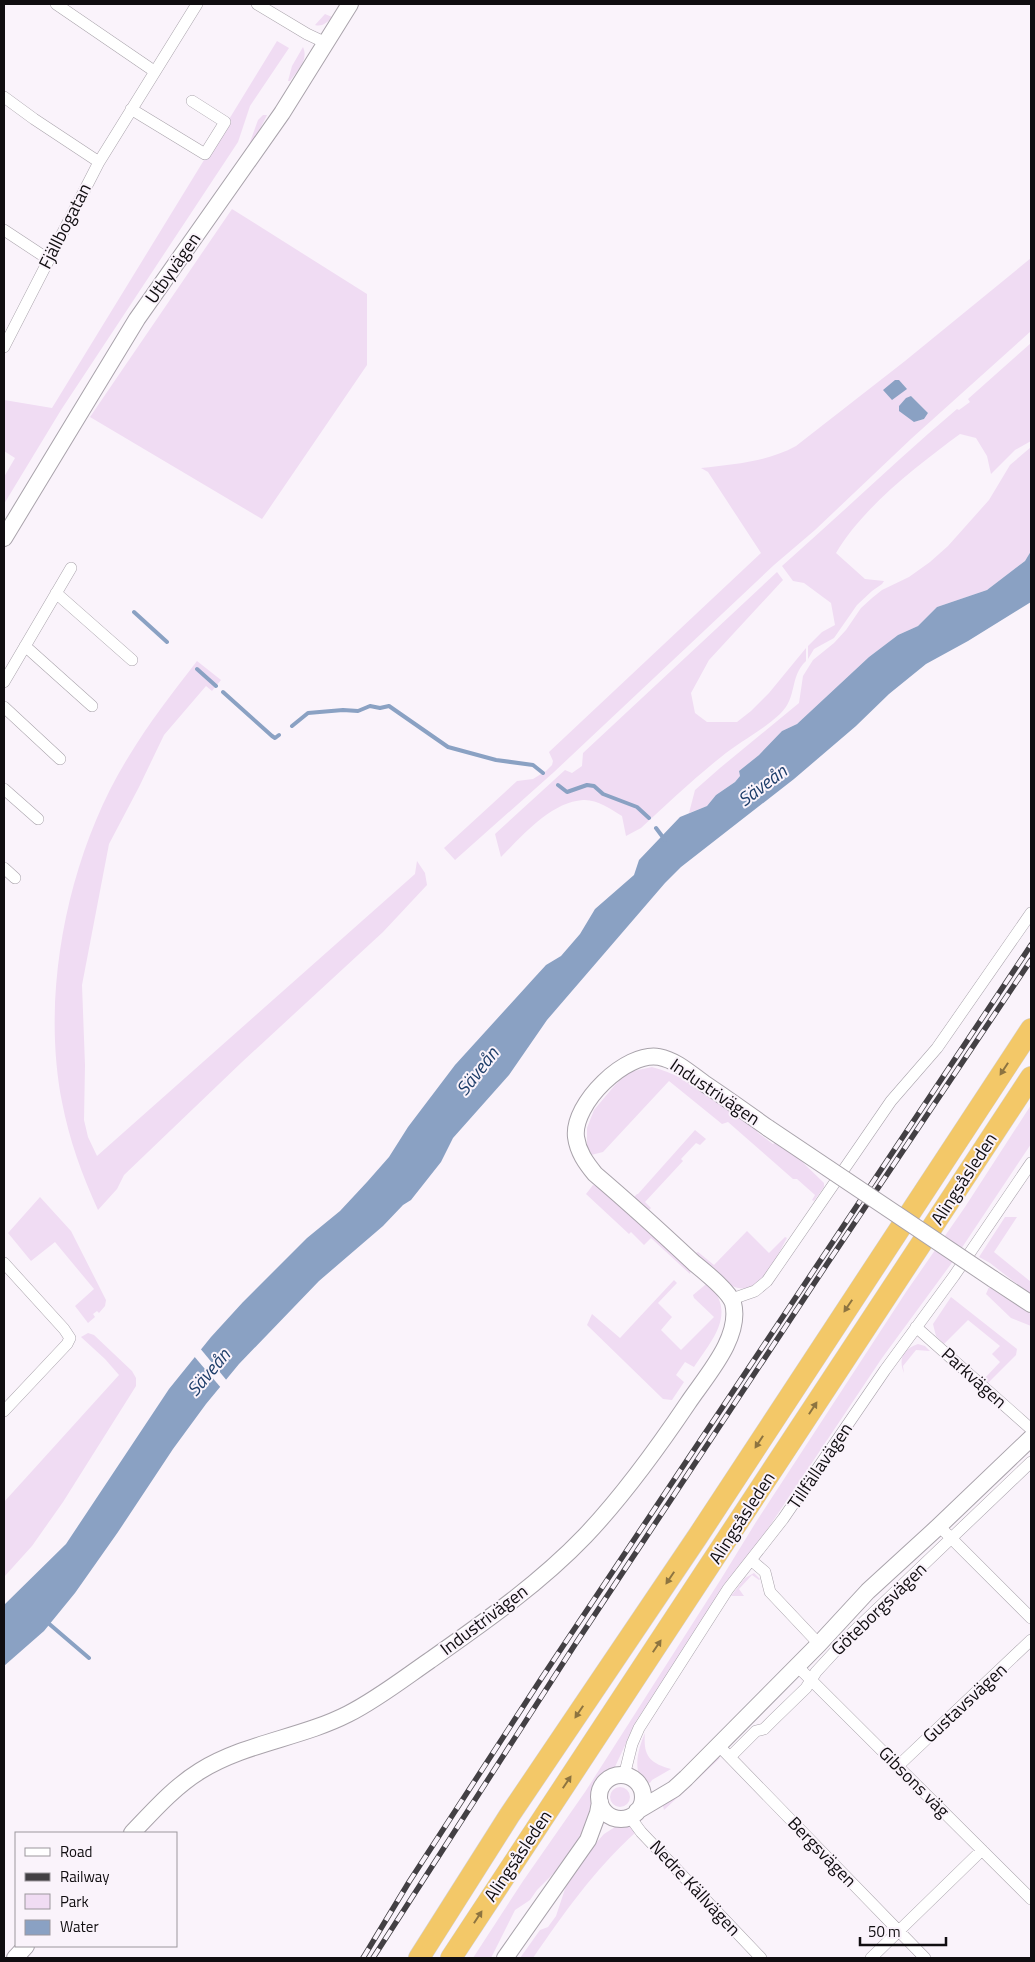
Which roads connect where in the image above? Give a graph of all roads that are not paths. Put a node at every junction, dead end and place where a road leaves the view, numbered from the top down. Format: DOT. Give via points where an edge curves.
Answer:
graph roads {
  1 [pos="56,4"];
  2 [pos="197,4"];
  3 [pos="257,4"];
  4 [pos="350,4"];
  5 [pos="326,43"];
  6 [pos="154,71"];
  7 [pos="4,97"];
  8 [pos="192,101"];
  9 [pos="132,109"];
  10 [pos="99,162"];
  11 [pos="4,230"];
  12 [pos="48,259"];
  13 [pos="4,347"];
  14 [pos="4,538"];
  15 [pos="70,568"];
  16 [pos="56,594"];
  17 [pos="25,646"];
  18 [pos="132,660"];
  19 [pos="4,682"];
  20 [pos="92,706"];
  21 [pos="4,707"];
  22 [pos="60,759"];
  23 [pos="4,789"];
  24 [pos="38,819"];
  25 [pos="4,868"];
  26 [pos="15,878"];
  27 [pos="1031,913"];
  28 [pos="1031,1029"];
  29 [pos="1031,1077"];
  30 [pos="1031,1163"];
  31 [pos="4,1263"];
  32 [pos="732,1299"];
  33 [pos="1031,1304"];
  34 [pos="916,1327"];
  35 [pos="4,1411"];
  36 [pos="1031,1430"];
  37 [pos="1031,1438"];
  38 [pos="1031,1462"];
  39 [pos="940,1526"];
  40 [pos="952,1540"];
  41 [pos="751,1560"];
  42 [pos="1031,1618"];
  43 [pos="1031,1640"];
  44 [pos="819,1644"];
  45 [pos="796,1666"];
  46 [pos="810,1679"];
  47 [pos="724,1752"];
  48 [pos="898,1766"];
  49 [pos="631,1780"];
  50 [pos="680,1782"];
  51 [pos="600,1802"];
  52 [pos="629,1816"];
  53 [pos="133,1832"];
  54 [pos="588,1840"];
  55 [pos="982,1850"];
  56 [pos="1031,1899"];
  57 [pos="899,1932"];
  58 [pos="25,1947"];
  59 [pos="14,1958"];
  60 [pos="419,1958"];
  61 [pos="451,1958"];
  62 [pos="504,1958"];
  63 [pos="761,1958"];
  64 [pos="871,1958"];
  65 [pos="925,1958"];
  1 -- 6 [label="street"];
  2 -- 6 [label="street, Fjällbogatan"];
  3 -- 5 [label="street"];
  4 -- 5 [label="street, Utbyvägen"];
  5 -- 14 [label="street, Utbyvägen" via="256,152 138,319"];
  6 -- 9 [label="street, Fjällbogatan"];
  7 -- 10 [label="street"];
  8 -- 9 [label="street" via="225,122 205,154"];
  9 -- 10 [label="street, Fjällbogatan"];
  10 -- 12 [label="street, Fjällbogatan"];
  11 -- 12 [label="street"];
  12 -- 13 [label="street, Fjällbogatan"];
  15 -- 16 [label="street"];
  16 -- 17 [label="street"];
  16 -- 18 [label="street"];
  17 -- 19 [label="street"];
  17 -- 20 [label="street"];
  21 -- 22 [label="street"];
  23 -- 24 [label="street"];
  25 -- 26 [label="street"];
  27 -- 32 [label="street" via="937,1048 891,1101 767,1281 755,1291"];
  28 -- 60 [label="highway, one-way" via="698,1536 509,1816"];
  61 -- 29 [label="highway, Alingsåsleden, one-way"];
  30 -- 34 [label="street, Tillfällavägen"];
  31 -- 35 [label="street" via="70,1338"];
  32 -- 33 [label="street, Industrivägen, bridge" via="587,1165 578,1146 576,1125 588,1101 615,1073 636,1060 658,1057 676,1063"];
  32 -- 53 [label="street, Industrivägen" via="733,1331 724,1349 609,1510 555,1565 458,1641 348,1714 202,1770 179,1786"];
  34 -- 36 [label="street, Parkvägen"];
  34 -- 41 [label="street, Tillfällavägen" via="783,1520"];
  37 -- 39 [label="street, Göteborgsvägen"];
  38 -- 40 [label="street, Göteborgsvägen"];
  39 -- 40 [label="street"];
  39 -- 44 [label="street, Göteborgsvägen" via="868,1591"];
  40 -- 42 [label="street"];
  40 -- 46 [label="street, Göteborgsvägen" via="850,1635"];
  41 -- 44 [label="street, Göteborgsvägen" via="765,1572 770,1592"];
  41 -- 49 [label="street, Tillfällavägen" via="723,1597 643,1721 632,1744"];
  43 -- 48 [label="street, Gustavsvägen"];
  44 -- 45 [label="street, Göteborgsvägen"];
  45 -- 46 [label="street, Gibsons väg"];
  45 -- 47 [label="street, Göteborgsvägen"];
  46 -- 47 [label="street, Göteborgsvägen" via="806,1688 764,1729"];
  46 -- 48 [label="street, Gibsons väg"];
  47 -- 50 [label="street, Göteborgsvägen"];
  47 -- 57 [label="street, Bergsvägen"];
  48 -- 55 [label="street, Gibsons väg"];
  49 -- 50 [label="street, Göteborgsvägen" via="654,1788"];
  49 -- 51 [label="street" via="614,1777 605,1783 600,1792"];
  49 -- 52 [label="street" via="642,1792 642,1800"];
  50 -- 52 [label="street, Göteborgsvägen"];
  51 -- 52 [label="street" via="607,1814"];
  51 -- 54 [label="street, Göteborgsvägen"];
  52 -- 54 [label="street, Göteborgsvägen"];
  52 -- 63 [label="street, Nedre Källvägen"];
  54 -- 62 [label="street, Göteborgsvägen"];
  55 -- 56 [label="street, Gibsons väg"];
  55 -- 57 [label="street"];
  57 -- 64 [label="street"];
  57 -- 65 [label="street, Bergsvägen"];
  58 -- 59 [label="street"];
}
